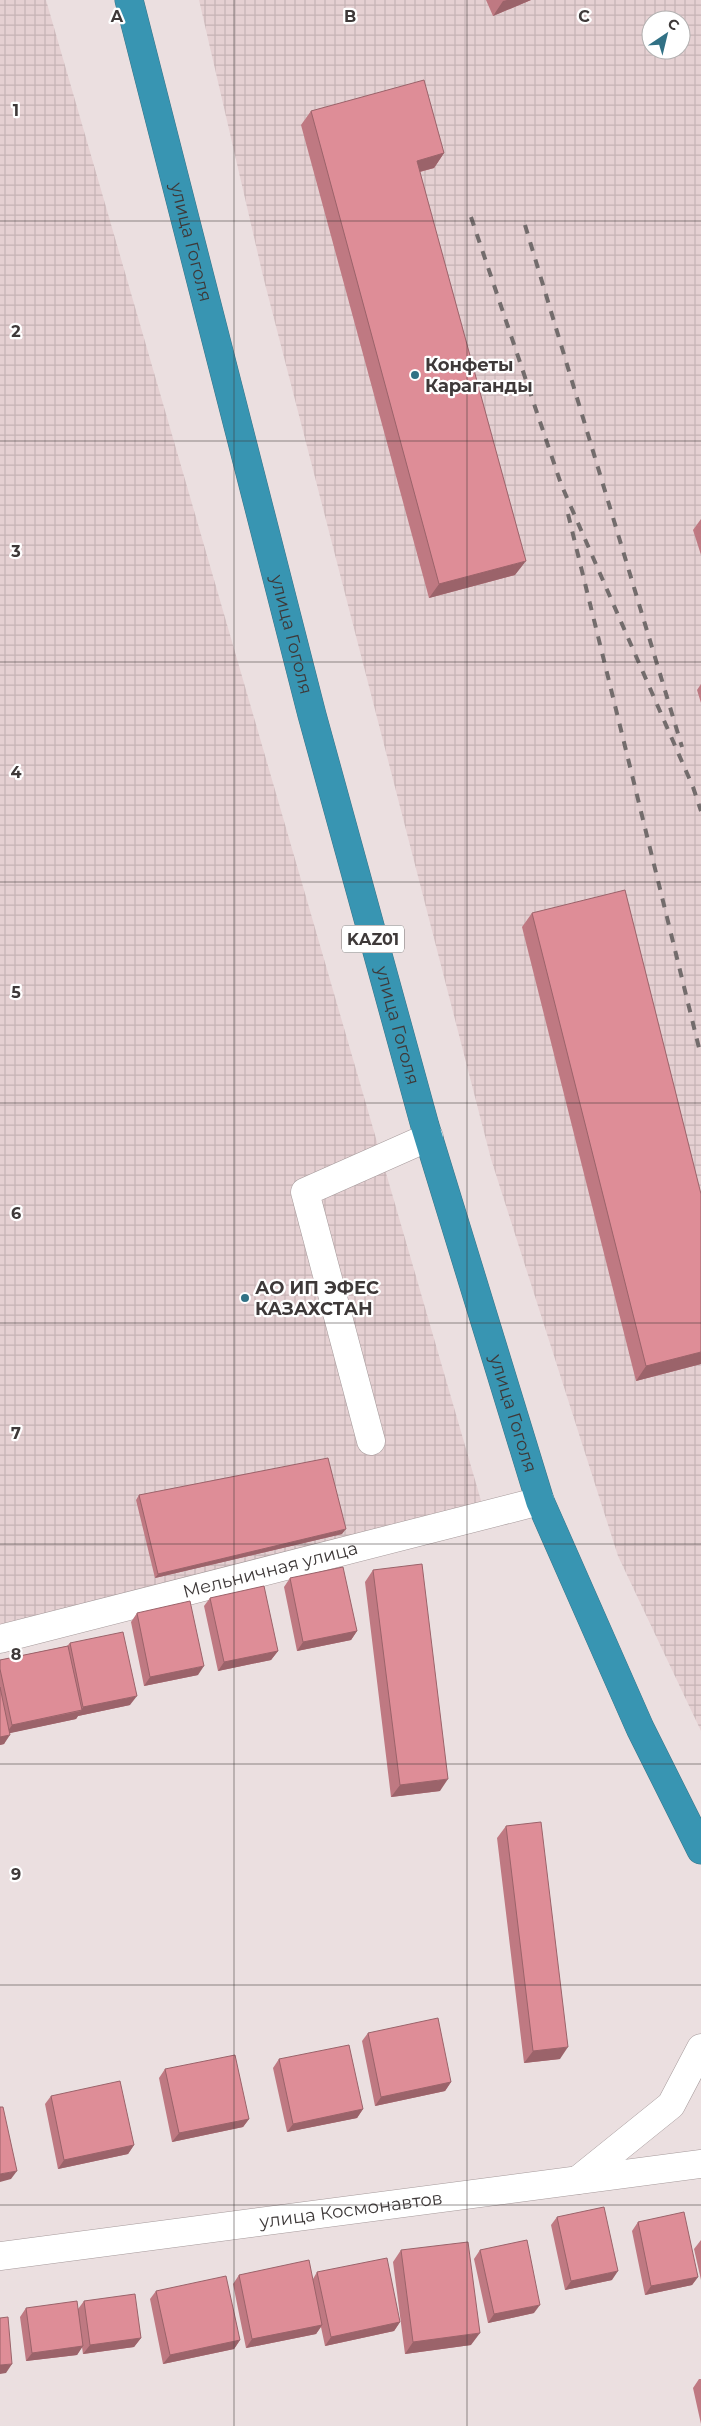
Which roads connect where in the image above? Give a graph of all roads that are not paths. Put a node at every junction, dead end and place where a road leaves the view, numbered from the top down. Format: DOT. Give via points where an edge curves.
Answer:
graph roads {
  1 [pos="129,0"];
  2 [pos="428,1137"];
  3 [pos="371,1441"];
  4 [pos="540,1501"];
  5 [pos="0,1639"];
  6 [pos="701,1850"];
  7 [pos="701,2048"];
  8 [pos="701,2164"];
  9 [pos="578,2180"];
  10 [pos="0,2256"];
  1 -- 2 [label="highway, улица Гоголя / KАZ01" via="312,716"];
  2 -- 3 [label="street" via="305,1192"];
  2 -- 4 [label="highway, улица Гоголя / KАZ01"];
  4 -- 5 [label="street, Мельничная улица"];
  4 -- 6 [label="highway, улица Гоголя / KАZ01" via="640,1728"];
  7 -- 9 [label="street" via="671,2105"];
  8 -- 9 [label="street, улица Космонавтов"];
  9 -- 10 [label="street, улица Космонавтов"];
}
